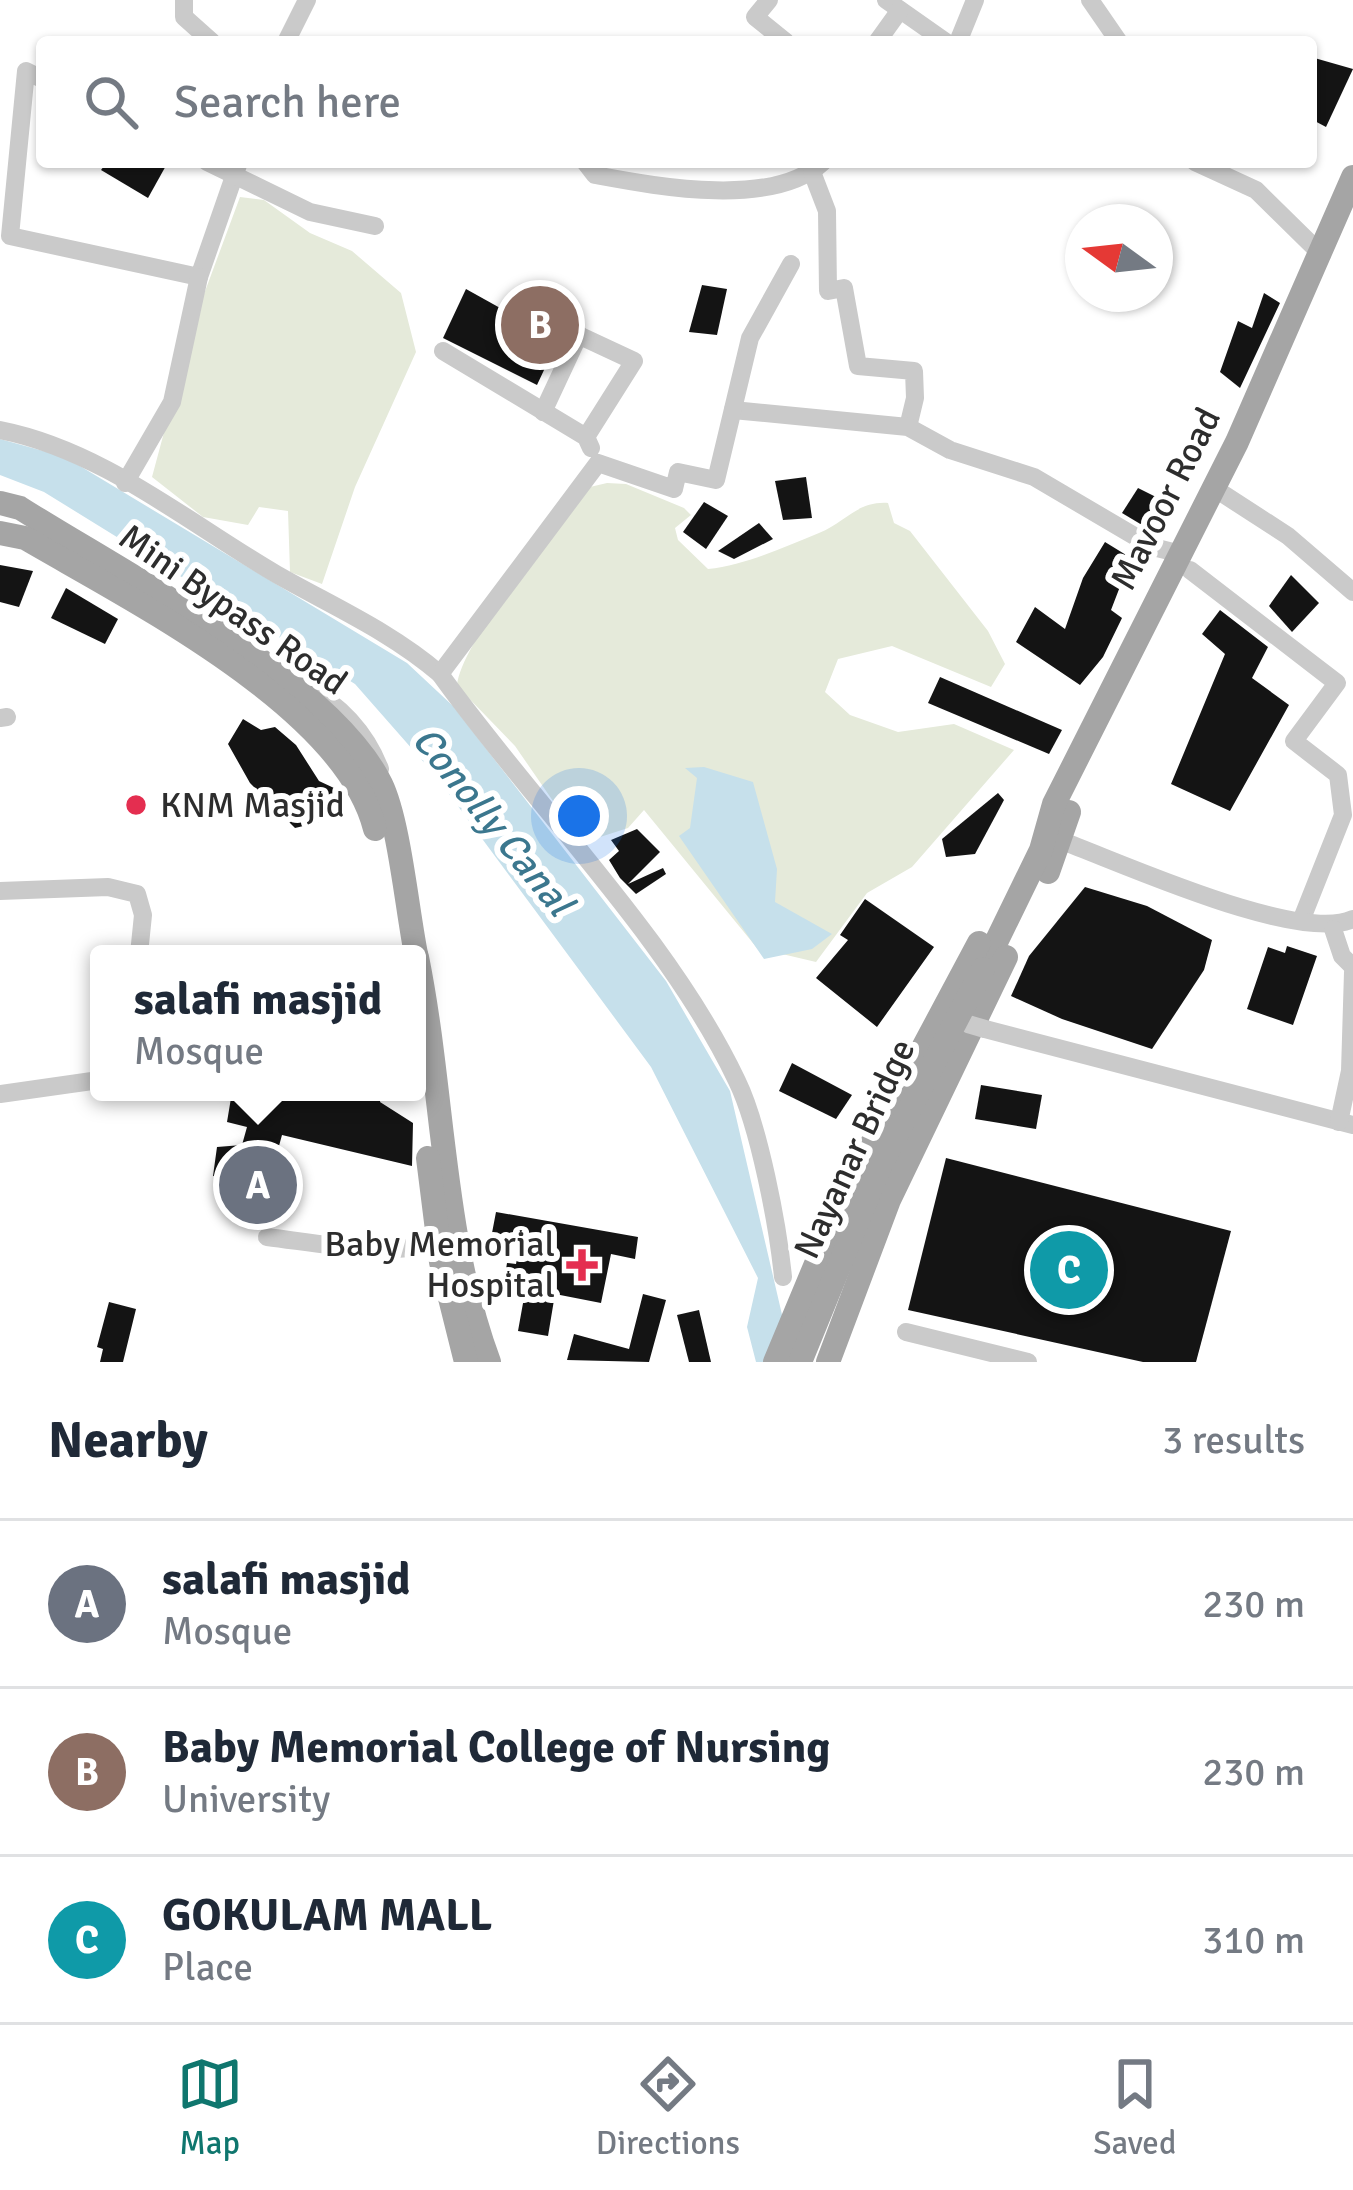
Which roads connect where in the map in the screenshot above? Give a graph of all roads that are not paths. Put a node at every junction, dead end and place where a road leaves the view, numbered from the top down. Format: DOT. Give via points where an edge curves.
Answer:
graph roads {
  1 [pos="184,0"];
  2 [pos="307,0"];
  3 [pos="769,0"];
  4 [pos="975,0"];
  5 [pos="1090,0"];
  6 [pos="893,5"];
  7 [pos="205,36"];
  8 [pos="289,36"];
  9 [pos="779,36"];
  10 [pos="880,36"];
  11 [pos="937,36"];
  12 [pos="960,36"];
  13 [pos="1115,36"];
  14 [pos="36,76"];
  15 [pos="589,168"];
  16 [pos="814,168"];
  17 [pos="817,168"];
  18 [pos="1208,168"];
  19 [pos="236,169"];
  20 [pos="1353,177"];
  21 [pos="1353,223"];
  22 [pos="375,226"];
  23 [pos="1322,255"];
  24 [pos="791,264"];
  25 [pos="199,277"];
  26 [pos="516,306"];
  27 [pos="579,335"];
  28 [pos="443,351"];
  29 [pos="733,410"];
  30 [pos="543,412"];
  31 [pos="908,427"];
  32 [pos="0,430"];
  33 [pos="586,437"];
  34 [pos="598,463"];
  35 [pos="125,483"];
  36 [pos="1221,492"];
  37 [pos="0,503"];
  38 [pos="0,533"];
  39 [pos="1185,562"];
  40 [pos="1353,592"];
  41 [pos="440,674"];
  42 [pos="1062,808"];
  43 [pos="1051,845"];
  44 [pos="390,858"];
  45 [pos="0,891"];
  46 [pos="1353,919"];
  47 [pos="1301,921"];
  48 [pos="1333,928"];
  49 [pos="140,945"];
  50 [pos="401,945"];
  51 [pos="414,945"];
  52 [pos="1353,969"];
  53 [pos="972,1025"];
  54 [pos="426,1043"];
  55 [pos="90,1081"];
  56 [pos="0,1094"];
  57 [pos="425,1101"];
  58 [pos="1346,1124"];
  59 [pos="267,1237"];
  60 [pos="818,1255"];
  61 [pos="448,1256"];
  62 [pos="784,1277"];
  63 [pos="860,1279"];
  64 [pos="906,1332"];
  65 [pos="466,1362"];
  66 [pos="489,1362"];
  67 [pos="775,1362"];
  68 [pos="800,1362"];
  69 [pos="828,1362"];
  70 [pos="1028,1362"];
  1 -- 7 [label="street" via="184,17"];
  2 -- 8 [label="street"];
  3 -- 9 [label="street" via="754,16"];
  4 -- 12 [label="street"];
  5 -- 13 [label="street"];
  6 -- 10 [label="street"];
  6 -- 11 [label="street"];
  14 -- 25 [label="street" via="26,70 10,236"];
  15 -- 16 [label="street" via="684,192 736,191"];
  17 -- 31 [label="street" via="829,291 844,288 859,366 914,370"];
  18 -- 23 [label="street" via="1256,190"];
  19 -- 22 [label="street" via="310,212"];
  19 -- 25 [label="street"];
  20 -- 23 [label="main road, Mavoor Road"];
  21 -- 36 [label="main road, Mavoor Road"];
  23 -- 36 [label="main road, Mavoor Road"];
  24 -- 29 [label="street" via="750,338"];
  25 -- 35 [label="street" via="172,402"];
  26 -- 27 [label="street"];
  27 -- 30 [label="street"];
  27 -- 33 [label="street" via="634,361"];
  28 -- 30 [label="street"];
  29 -- 31 [label="street"];
  29 -- 34 [label="street" via="716,480 678,472 674,489"];
  30 -- 33 [label="street"];
  31 -- 39 [label="street" via="1034,477"];
  32 -- 35 [label="street" via="74,449"];
  33 -- 34 [label="street"];
  34 -- 41 [label="street"];
  35 -- 41 [label="street" via="380,629"];
  36 -- 39 [label="main road, Mavoor Road"];
  36 -- 40 [label="street"];
  37 -- 44 [label="main road, Mini Bypass Road" via="20,508 305,696 382,785"];
  38 -- 44 [label="main road, Mini Bypass Road" via="25,538 225,660 318,733 368,802"];
  39 -- 42 [label="main road, Mavoor Road"];
  39 -- 47 [label="street" via="1337,682 1294,741 1337,776 1343,815"];
  41 -- 62 [label="street" via="622,905 738,1082"];
  42 -- 43 [label="main road"];
  42 -- 60 [label="main road" via="1022,856"];
  43 -- 47 [label="street"];
  43 -- 63 [label="main road"];
  43 -- 68 [label="main road, Nayanar Bridge, bridge" via="880,1166"];
  44 -- 50 [label="main road, Mini Bypass Road"];
  44 -- 51 [label="main road, Mini Bypass Road"];
  45 -- 49 [label="street" via="108,886 137,894"];
  46 -- 48 [label="street"];
  47 -- 48 [label="street"];
  48 -- 52 [label="street"];
  52 -- 58 [label="street"];
  53 -- 58 [label="street"];
  54 -- 61 [label="main road, Mini Bypass Road"];
  55 -- 56 [label="street"];
  57 -- 61 [label="main road, Mini Bypass Road"];
  59 -- 61 [label="street"];
  60 -- 63 [label="main road" via="844,1246"];
  60 -- 67 [label="main road"];
  61 -- 65 [label="main road, Mini Bypass Road"];
  61 -- 66 [label="main road, Mini Bypass Road"];
  63 -- 69 [label="main road"];
  64 -- 70 [label="street"];
}
